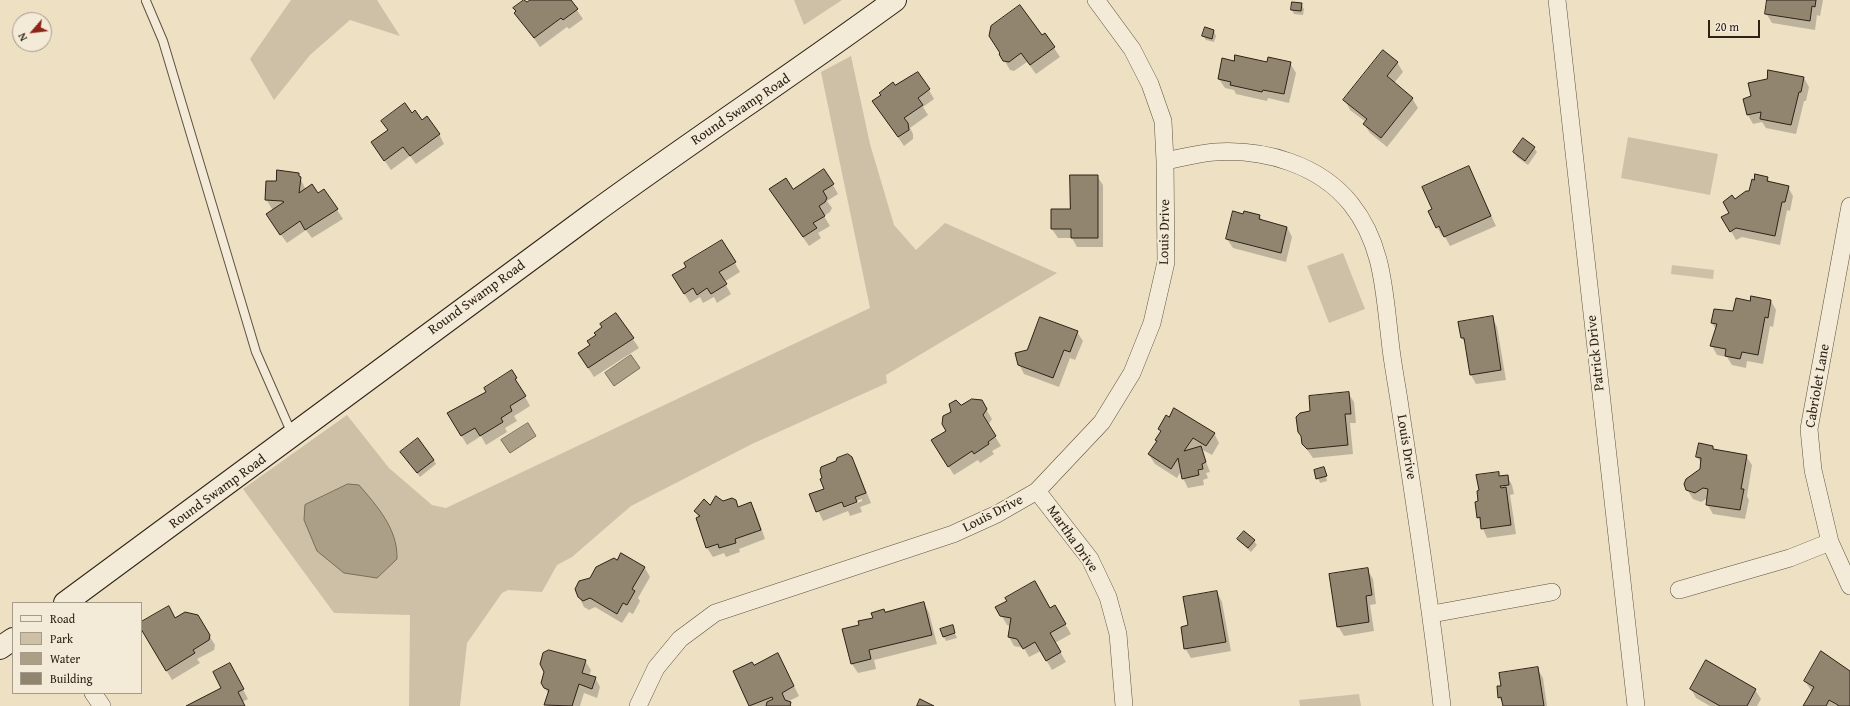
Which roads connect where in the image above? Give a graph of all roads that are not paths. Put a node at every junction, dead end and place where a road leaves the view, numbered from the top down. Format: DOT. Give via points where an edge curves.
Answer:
graph roads {
  1 [pos="895,0"];
  2 [pos="1096,0"];
  3 [pos="1557,0"];
  4 [pos="146,1"];
  5 [pos="1165,161"];
  6 [pos="1850,206"];
  7 [pos="294,436"];
  8 [pos="1037,491"];
  9 [pos="1830,542"];
  10 [pos="1850,586"];
  11 [pos="1679,590"];
  12 [pos="1552,592"];
  13 [pos="66,602"];
  14 [pos="1432,614"];
  15 [pos="12,640"];
  16 [pos="0,648"];
  17 [pos="94,694"];
  18 [pos="102,706"];
  19 [pos="638,706"];
  20 [pos="1124,706"];
  21 [pos="1442,706"];
  22 [pos="1636,706"];
  1 -- 7 [label="street, Round Swamp Road" via="594,212 408,348"];
  2 -- 5 [label="street, Louis Drive" via="1132,49 1150,84 1162,121"];
  3 -- 22 [label="street, Patrick Drive"];
  4 -- 7 [label="lane" via="163,40 256,352"];
  5 -- 8 [label="street, Louis Drive" via="1166,262 1152,323 1132,373 1102,422"];
  5 -- 14 [label="street, Louis Drive" via="1214,152 1241,152 1293,163 1323,177 1350,204 1370,235 1383,277 1390,341"];
  6 -- 9 [label="street, Cabriolet Lane" via="1810,429 1813,470"];
  7 -- 13 [label="street, Round Swamp Road"];
  8 -- 19 [label="street, Louis Drive" via="997,514 953,534 715,613 680,639 656,668"];
  8 -- 20 [label="street, Martha Drive" via="1090,559 1108,596 1118,634"];
  9 -- 10 [label="street, Cabriolet Lane"];
  9 -- 11 [label="street" via="1790,558"];
  12 -- 14 [label="street"];
  14 -- 21 [label="street, Louis Drive"];
  15 -- 16 [label="street"];
  17 -- 18 [label="street"];
}
